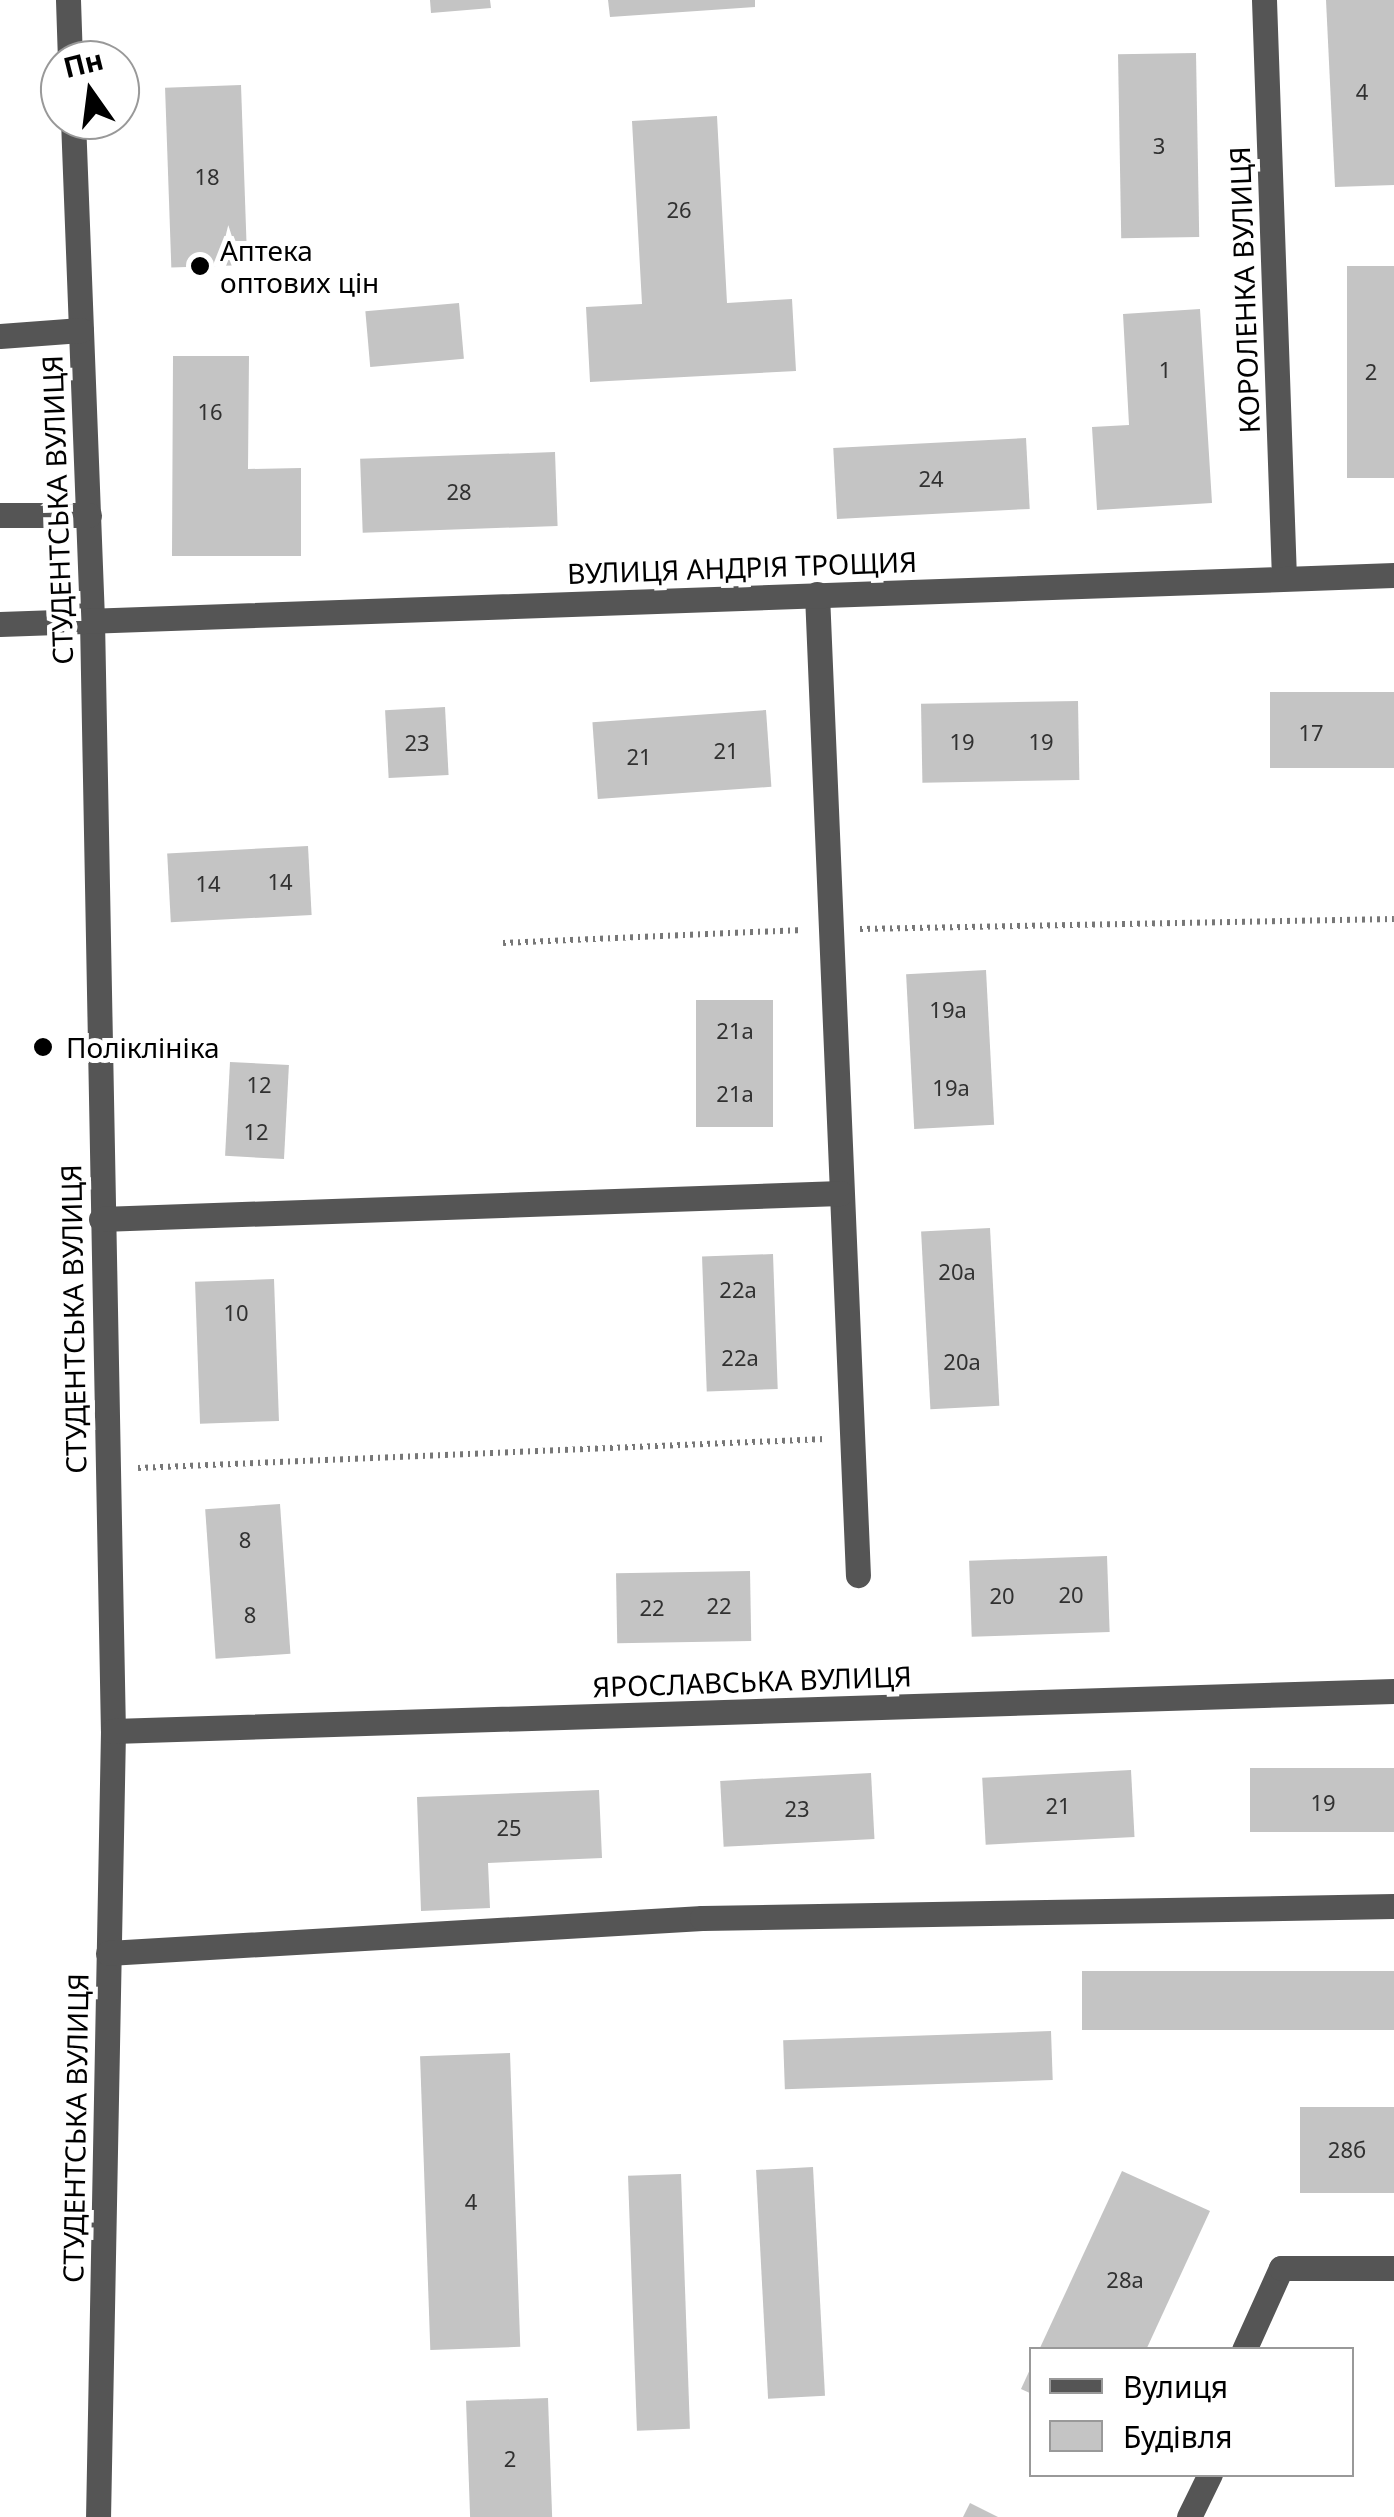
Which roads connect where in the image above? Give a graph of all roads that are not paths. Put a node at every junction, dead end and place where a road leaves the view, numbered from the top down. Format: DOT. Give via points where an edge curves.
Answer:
graph roads {
  1 [pos="68,0"];
  2 [pos="1264,0"];
  3 [pos="69,40"];
  4 [pos="73,140"];
  5 [pos="81,330"];
  6 [pos="0,336"];
  7 [pos="0,515"];
  8 [pos="88,515"];
  9 [pos="1394,575"];
  10 [pos="1284,578"];
  11 [pos="817,594"];
  12 [pos="92,620"];
  13 [pos="0,624"];
  14 [pos="841,1194"];
  15 [pos="101,1219"];
  16 [pos="858,1575"];
  17 [pos="1394,1691"];
  18 [pos="112,1731"];
  19 [pos="1394,1906"];
  20 [pos="108,1953"];
  21 [pos="1394,2268"];
  22 [pos="1245,2347"];
  23 [pos="1209,2477"];
  24 [pos="98,2517"];
  25 [pos="1189,2517"];
  1 -- 3 [label="street"];
  2 -- 10 [label="street, КОРОЛЕНКА ВУЛИЦЯ"];
  4 -- 5 [label="street, СТУДЕНТСЬКА ВУЛИЦЯ"];
  5 -- 6 [label="street"];
  5 -- 8 [label="street, СТУДЕНТСЬКА ВУЛИЦЯ"];
  7 -- 8 [label="street"];
  8 -- 12 [label="street, СТУДЕНТСЬКА ВУЛИЦЯ"];
  9 -- 10 [label="street, ВУЛИЦЯ АНДРІЯ ТРОЩИЯ"];
  10 -- 11 [label="street, ВУЛИЦЯ АНДРІЯ ТРОЩИЯ"];
  11 -- 12 [label="street, ВУЛИЦЯ АНДРІЯ ТРОЩИЯ"];
  11 -- 14 [label="street"];
  12 -- 13 [label="street, ВУЛИЦЯ АНДРІЯ ТРОЩИЯ"];
  12 -- 15 [label="street, СТУДЕНТСЬКА ВУЛИЦЯ"];
  14 -- 15 [label="street"];
  14 -- 16 [label="street"];
  15 -- 18 [label="street, СТУДЕНТСЬКА ВУЛИЦЯ"];
  17 -- 18 [label="street, ЯРОСЛАВСЬКА ВУЛИЦЯ"];
  18 -- 20 [label="street, СТУДЕНТСЬКА ВУЛИЦЯ"];
  19 -- 20 [label="street" via="702,1918"];
  20 -- 24 [label="street, СТУДЕНТСЬКА ВУЛИЦЯ"];
  21 -- 22 [label="street" via="1281,2268"];
  23 -- 25 [label="street"];
}
